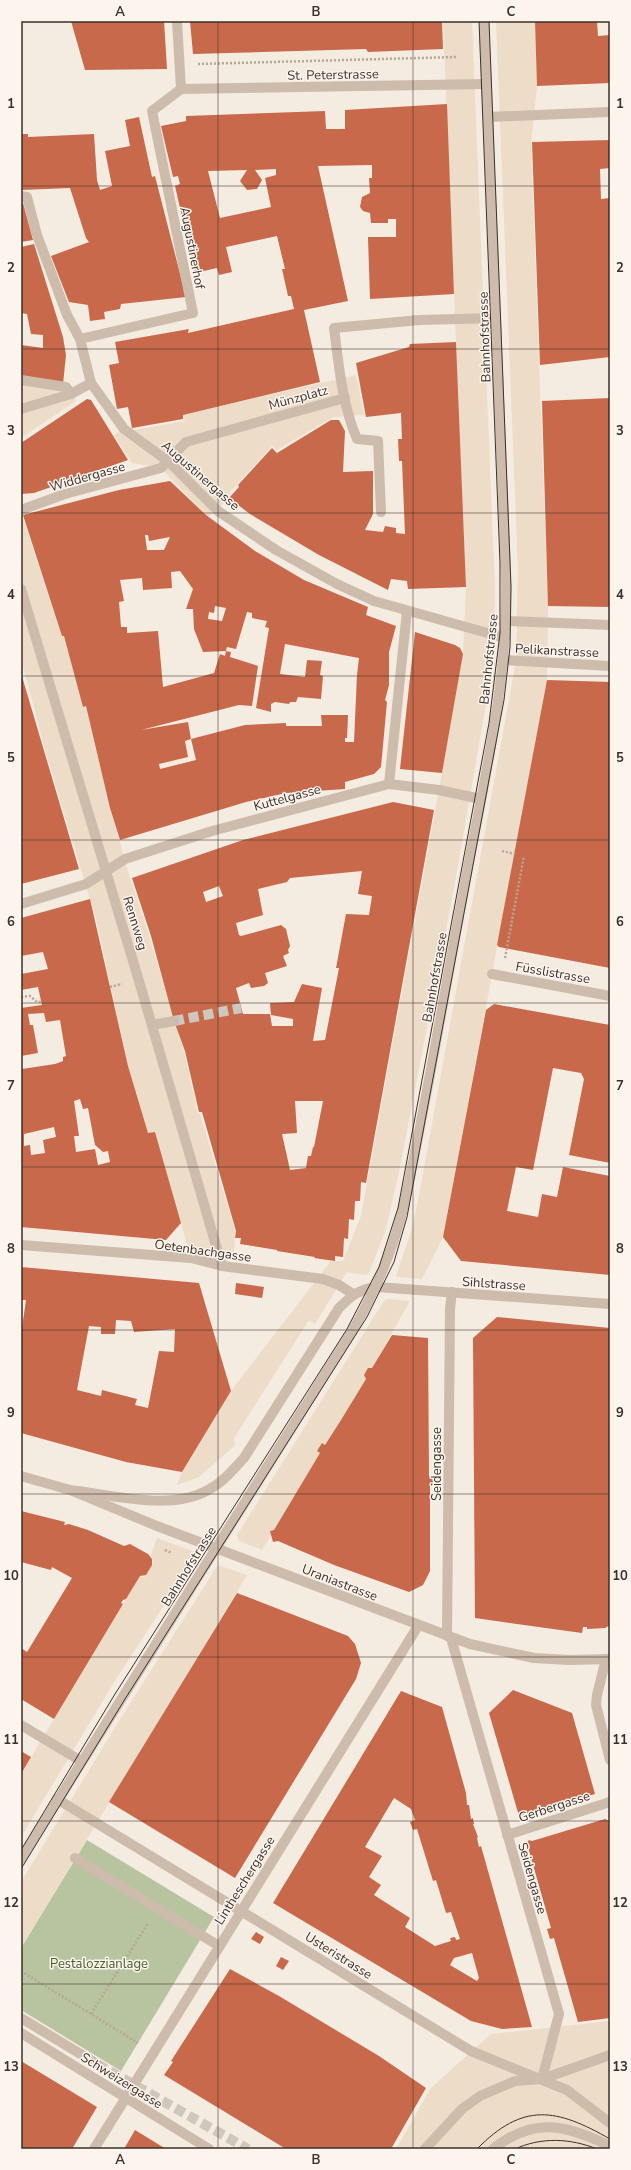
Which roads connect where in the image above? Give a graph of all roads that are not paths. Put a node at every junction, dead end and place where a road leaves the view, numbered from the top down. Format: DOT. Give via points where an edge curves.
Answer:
graph roads {
  1 [pos="177,21"];
  2 [pos="484,21"];
  3 [pos="486,84"];
  4 [pos="181,89"];
  5 [pos="610,112"];
  6 [pos="488,117"];
  7 [pos="21,196"];
  8 [pos="496,318"];
  9 [pos="80,339"];
  10 [pos="21,380"];
  11 [pos="91,383"];
  12 [pos="71,394"];
  13 [pos="345,398"];
  14 [pos="21,409"];
  15 [pos="169,462"];
  16 [pos="161,468"];
  17 [pos="21,510"];
  18 [pos="382,512"];
  19 [pos="21,589"];
  20 [pos="407,611"];
  21 [pos="506,621"];
  22 [pos="610,626"];
  23 [pos="505,638"];
  24 [pos="504,660"];
  25 [pos="610,666"];
  26 [pos="389,784"];
  27 [pos="481,799"];
  28 [pos="106,870"];
  29 [pos="21,904"];
  30 [pos="492,974"];
  31 [pos="610,996"];
  32 [pos="174,1021"];
  33 [pos="152,1025"];
  34 [pos="21,1245"];
  35 [pos="222,1266"];
  36 [pos="377,1287"];
  37 [pos="452,1292"];
  38 [pos="353,1294"];
  39 [pos="610,1304"];
  40 [pos="21,1476"];
  41 [pos="70,1490"];
  42 [pos="214,1548"];
  43 [pos="418,1626"];
  44 [pos="449,1637"];
  45 [pos="608,1659"];
  46 [pos="21,1725"];
  47 [pos="610,1760"];
  48 [pos="81,1761"];
  49 [pos="57,1799"];
  50 [pos="610,1802"];
  51 [pos="507,1835"];
  52 [pos="75,1858"];
  53 [pos="21,1859"];
  54 [pos="241,1910"];
  55 [pos="219,1946"];
  56 [pos="21,2018"];
  57 [pos="21,2033"];
  58 [pos="610,2058"];
  59 [pos="97,2064"];
  60 [pos="542,2079"];
  61 [pos="125,2097"];
  62 [pos="610,2123"];
  63 [pos="610,2146"];
  64 [pos="94,2149"];
  65 [pos="209,2149"];
  66 [pos="425,2149"];
  67 [pos="493,2149"];
  1 -- 4 [label="street"];
  2 -- 3 [label="street, Bahnhofstrasse"];
  3 -- 4 [label="street, St. Peterstrasse"];
  3 -- 6 [label="street, Bahnhofstrasse"];
  4 -- 9 [label="street, Augustinerhof" via="152,111 193,313"];
  5 -- 6 [label="street"];
  6 -- 8 [label="street, Bahnhofstrasse"];
  7 -- 9 [label="street, Augustinergasse" via="27,197 37,235 67,315"];
  8 -- 13 [label="street, Münzplatz" via="419,320 334,328"];
  8 -- 21 [label="street, Bahnhofstrasse"];
  9 -- 11 [label="street, Augustinergasse"];
  10 -- 12 [label="street" via="66,387"];
  11 -- 12 [label="street"];
  11 -- 15 [label="street, Augustinergasse" via="124,428"];
  12 -- 14 [label="street"];
  13 -- 15 [label="street, Münzplatz" via="186,442"];
  13 -- 18 [label="street" via="348,418 357,439 378,441"];
  15 -- 16 [label="street, Münzplatz"];
  15 -- 20 [label="street, Augustinergasse" via="218,511 276,550 337,584 374,601"];
  16 -- 17 [label="street, Widdergasse" via="65,494"];
  19 -- 28 [label="street, Rennweg"];
  20 -- 23 [label="street, Augustinergasse"];
  20 -- 26 [label="street"];
  21 -- 22 [label="street, Pelikanstrasse"];
  21 -- 23 [label="street, Bahnhofstrasse"];
  23 -- 24 [label="street, Bahnhofstrasse"];
  24 -- 25 [label="street, Pelikanstrasse"];
  24 -- 27 [label="street, Bahnhofstrasse"];
  26 -- 27 [label="street, Kuttelgasse"];
  26 -- 28 [label="street, Kuttelgasse" via="212,831 125,859"];
  27 -- 36 [label="street, Bahnhofstrasse" via="404,1205 390,1255"];
  28 -- 29 [label="street, Kuttelgasse" via="86,884"];
  28 -- 33 [label="street, Rennweg"];
  30 -- 31 [label="street, Füsslistrasse"];
  32 -- 33 [label="street"];
  33 -- 35 [label="street, Rennweg"];
  34 -- 35 [label="street, Oetenbachgasse" via="191,1258"];
  35 -- 38 [label="street, Oetenbachgasse" via="323,1279"];
  36 -- 37 [label="street, Sihlstrasse"];
  36 -- 38 [label="street"];
  36 -- 42 [label="street, Bahnhofstrasse" via="353,1330"];
  37 -- 39 [label="street, Sihlstrasse"];
  37 -- 44 [label="street, Seidengasse"];
  38 -- 41 [label="street, Uraniastrasse" via="339,1308 244,1458 214,1487 180,1501 157,1501"];
  40 -- 41 [label="street, Uraniastrasse"];
  41 -- 42 [label="street, Uraniastrasse"];
  42 -- 43 [label="street, Uraniastrasse"];
  42 -- 48 [label="street, Bahnhofstrasse"];
  43 -- 44 [label="street, Uraniastrasse"];
  43 -- 54 [label="street, Lintheschergasse"];
  44 -- 45 [label="street, Uraniastrasse" via="484,1648 534,1658"];
  44 -- 51 [label="street, Seidengasse"];
  45 -- 47 [label="street" via="596,1706"];
  46 -- 48 [label="street"];
  48 -- 49 [label="street, Bahnhofstrasse"];
  49 -- 53 [label="street, Bahnhofstrasse"];
  49 -- 54 [label="street, Usteristrasse"];
  50 -- 51 [label="street, Gerbergasse"];
  51 -- 60 [label="street, Seidengasse" via="558,2014"];
  52 -- 55 [label="street"];
  54 -- 55 [label="street, Lintheschergasse"];
  54 -- 60 [label="street, Usteristrasse" via="471,2051"];
  55 -- 61 [label="street, Lintheschergasse"];
  56 -- 59 [label="street"];
  57 -- 61 [label="street, Schweizergasse"];
  58 -- 60 [label="street"];
  60 -- 62 [label="street, Usteristrasse" via="567,2090"];
  60 -- 66 [label="street" via="515,2081 480,2096 462,2109"];
  61 -- 64 [label="street, Lintheschergasse"];
  61 -- 65 [label="street, Schweizergasse"];
  63 -- 67 [label="street" via="570,2129 547,2127 523,2130 509,2136"];
}
